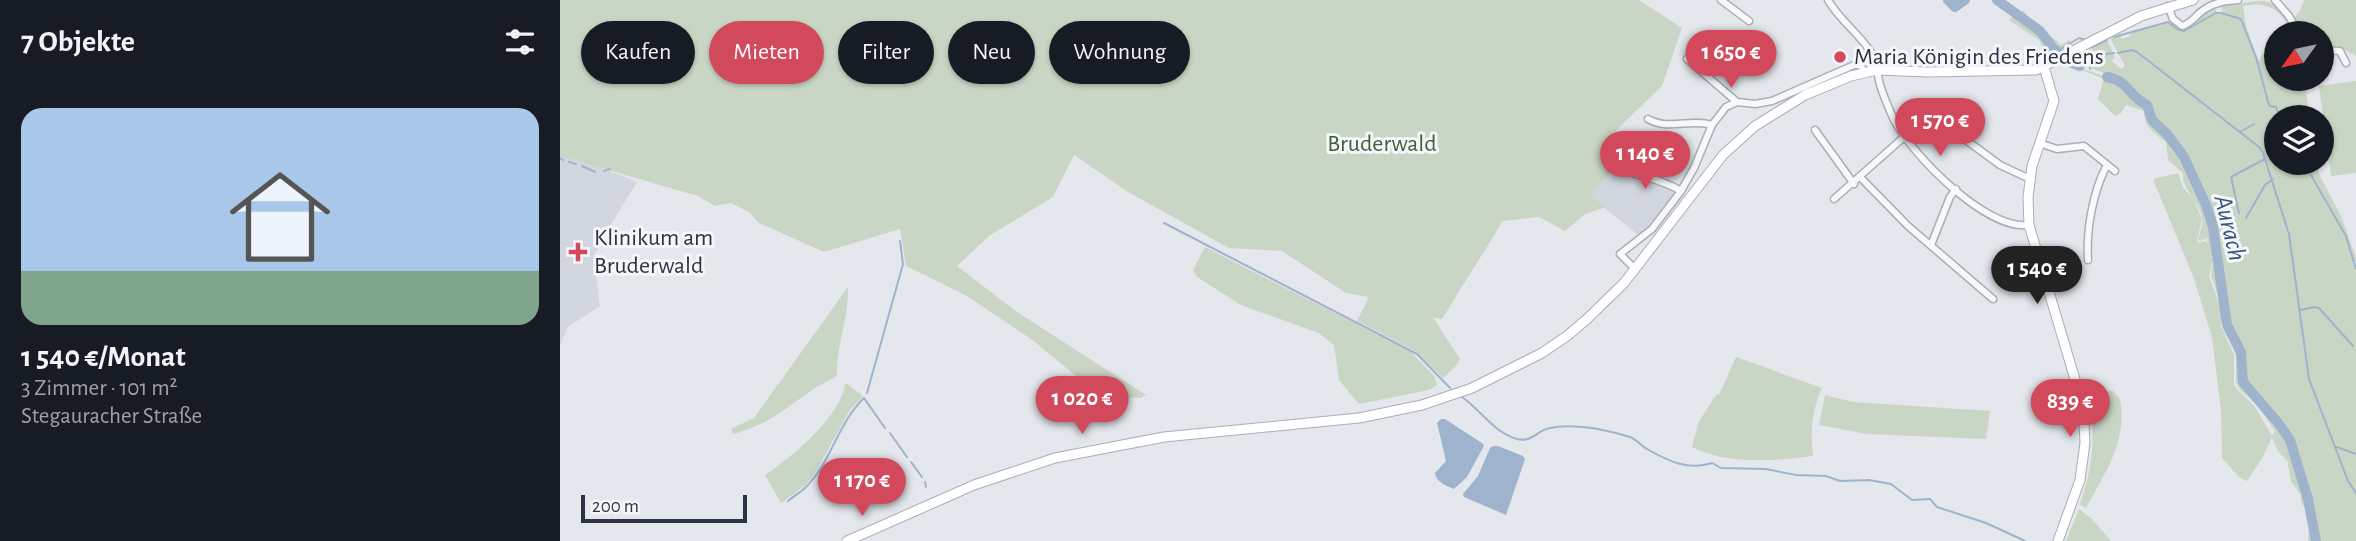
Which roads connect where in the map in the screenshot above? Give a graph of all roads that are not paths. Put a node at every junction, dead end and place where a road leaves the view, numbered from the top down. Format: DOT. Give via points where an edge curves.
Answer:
graph roads {
  1 [pos="1721,0"];
  2 [pos="1737,0"];
  3 [pos="1828,0"];
  4 [pos="2193,0"];
  5 [pos="2238,0"];
  6 [pos="2275,0"];
  7 [pos="2167,3"];
  8 [pos="1732,8"];
  9 [pos="1749,21"];
  10 [pos="2292,21"];
  11 [pos="2334,51"];
  12 [pos="1687,59"];
  13 [pos="2346,63"];
  14 [pos="2043,67"];
  15 [pos="1877,70"];
  16 [pos="1865,72"];
  17 [pos="1737,102"];
  18 [pos="1648,119"];
  19 [pos="1712,125"];
  20 [pos="1951,129"];
  21 [pos="1815,130"];
  22 [pos="1905,137"];
  23 [pos="2039,144"];
  24 [pos="1607,162"];
  25 [pos="2107,165"];
  26 [pos="2115,171"];
  27 [pos="1861,178"];
  28 [pos="2030,179"];
  29 [pos="1854,184"];
  30 [pos="1956,189"];
  31 [pos="1681,191"];
  32 [pos="1834,200"];
  33 [pos="2029,225"];
  34 [pos="1931,245"];
  35 [pos="2088,260"];
  36 [pos="1635,270"];
  37 [pos="1993,299"];
  38 [pos="847,541"];
  39 [pos="2058,541"];
  1 -- 8 [label="street"];
  2 -- 8 [label="street"];
  3 -- 15 [label="street" via="1869,49"];
  4 -- 7 [label="main road"];
  5 -- 7 [label="street" via="2211,5 2182,26 2173,19"];
  6 -- 10 [label="street"];
  7 -- 14 [label="main road"];
  8 -- 9 [label="street"];
  11 -- 13 [label="street" via="2340,51"];
  12 -- 17 [label="street"];
  14 -- 15 [label="main road" via="2024,71"];
  14 -- 23 [label="main road" via="2054,101"];
  15 -- 16 [label="main road"];
  15 -- 22 [label="street" via="1884,97"];
  16 -- 17 [label="street" via="1854,65 1772,101"];
  16 -- 36 [label="main road" via="1805,95 1743,136 1714,165"];
  17 -- 19 [label="street"];
  18 -- 19 [label="street" via="1662,125"];
  19 -- 31 [label="street"];
  20 -- 28 [label="street" via="2000,165"];
  21 -- 29 [label="street"];
  22 -- 27 [label="street"];
  22 -- 30 [label="street"];
  23 -- 25 [label="street" via="2057,149 2084,146"];
  23 -- 28 [label="main road"];
  24 -- 31 [label="street"];
  25 -- 26 [label="street"];
  25 -- 35 [label="street" via="2092,211"];
  27 -- 29 [label="street"];
  27 -- 34 [label="street"];
  28 -- 33 [label="main road"];
  29 -- 32 [label="street"];
  30 -- 33 [label="street" via="2005,223"];
  30 -- 34 [label="street"];
  31 -- 36 [label="street" via="1652,229 1620,254"];
  33 -- 39 [label="main road" via="2080,397 2085,443 2080,480"];
  34 -- 37 [label="street"];
  36 -- 38 [label="main road" via="1567,336 1518,366 1452,396 1359,418 1164,437 1055,458 974,485"];
}
